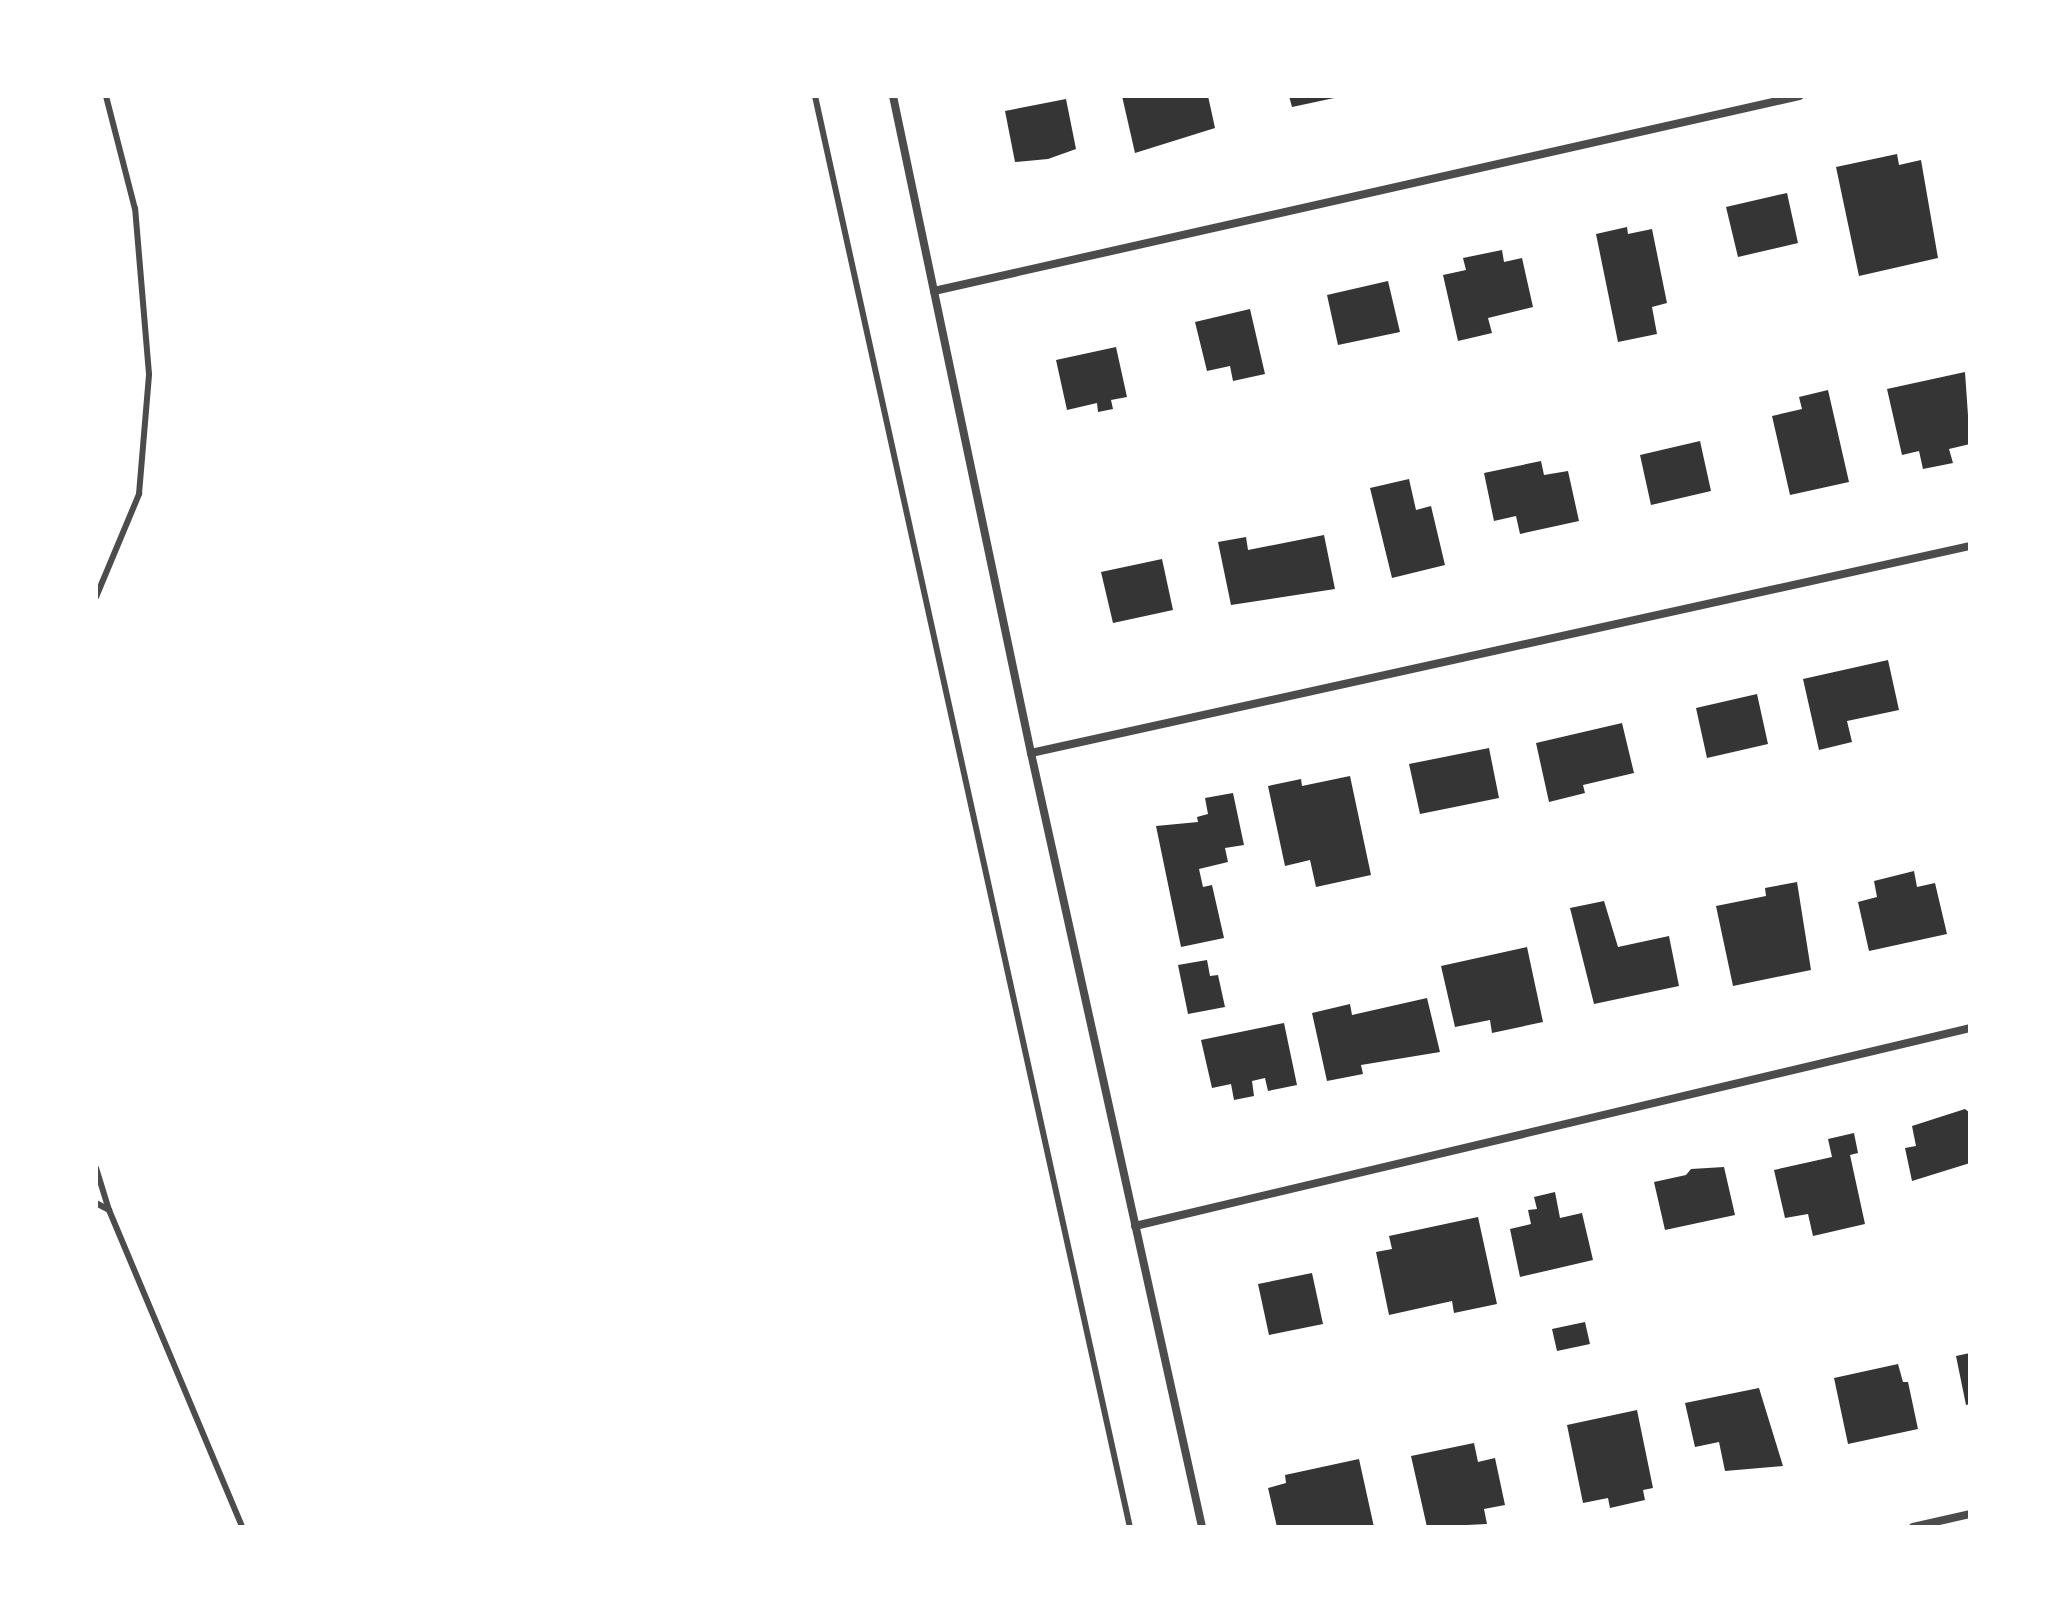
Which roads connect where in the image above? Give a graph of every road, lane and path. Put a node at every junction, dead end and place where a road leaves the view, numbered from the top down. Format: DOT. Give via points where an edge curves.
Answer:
graph roads {
  1 [pos="106,96"];
  2 [pos="815,96"];
  3 [pos="893,96"];
  4 [pos="1799,96"];
  5 [pos="934,291"];
  6 [pos="1970,546"];
  7 [pos="96,597"];
  8 [pos="1031,753"];
  9 [pos="1970,1028"];
  10 [pos="96,1168"];
  11 [pos="96,1203"];
  12 [pos="109,1210"];
  13 [pos="1135,1226"];
  14 [pos="1970,1514"];
  15 [pos="242,1527"];
  16 [pos="1130,1527"];
  17 [pos="1202,1527"];
  18 [pos="1913,1527"];
  1 -- 7 [label="lane" via="135,209 149,374 139,494"];
  2 -- 16 [label="lane"];
  3 -- 5 [label="street"];
  4 -- 5 [label="street"];
  5 -- 8 [label="street"];
  6 -- 8 [label="street"];
  8 -- 13 [label="street"];
  9 -- 13 [label="street"];
  10 -- 12 [label="lane"];
  11 -- 12 [label="lane"];
  12 -- 15 [label="lane"];
  13 -- 17 [label="street"];
  14 -- 18 [label="street"];
}
